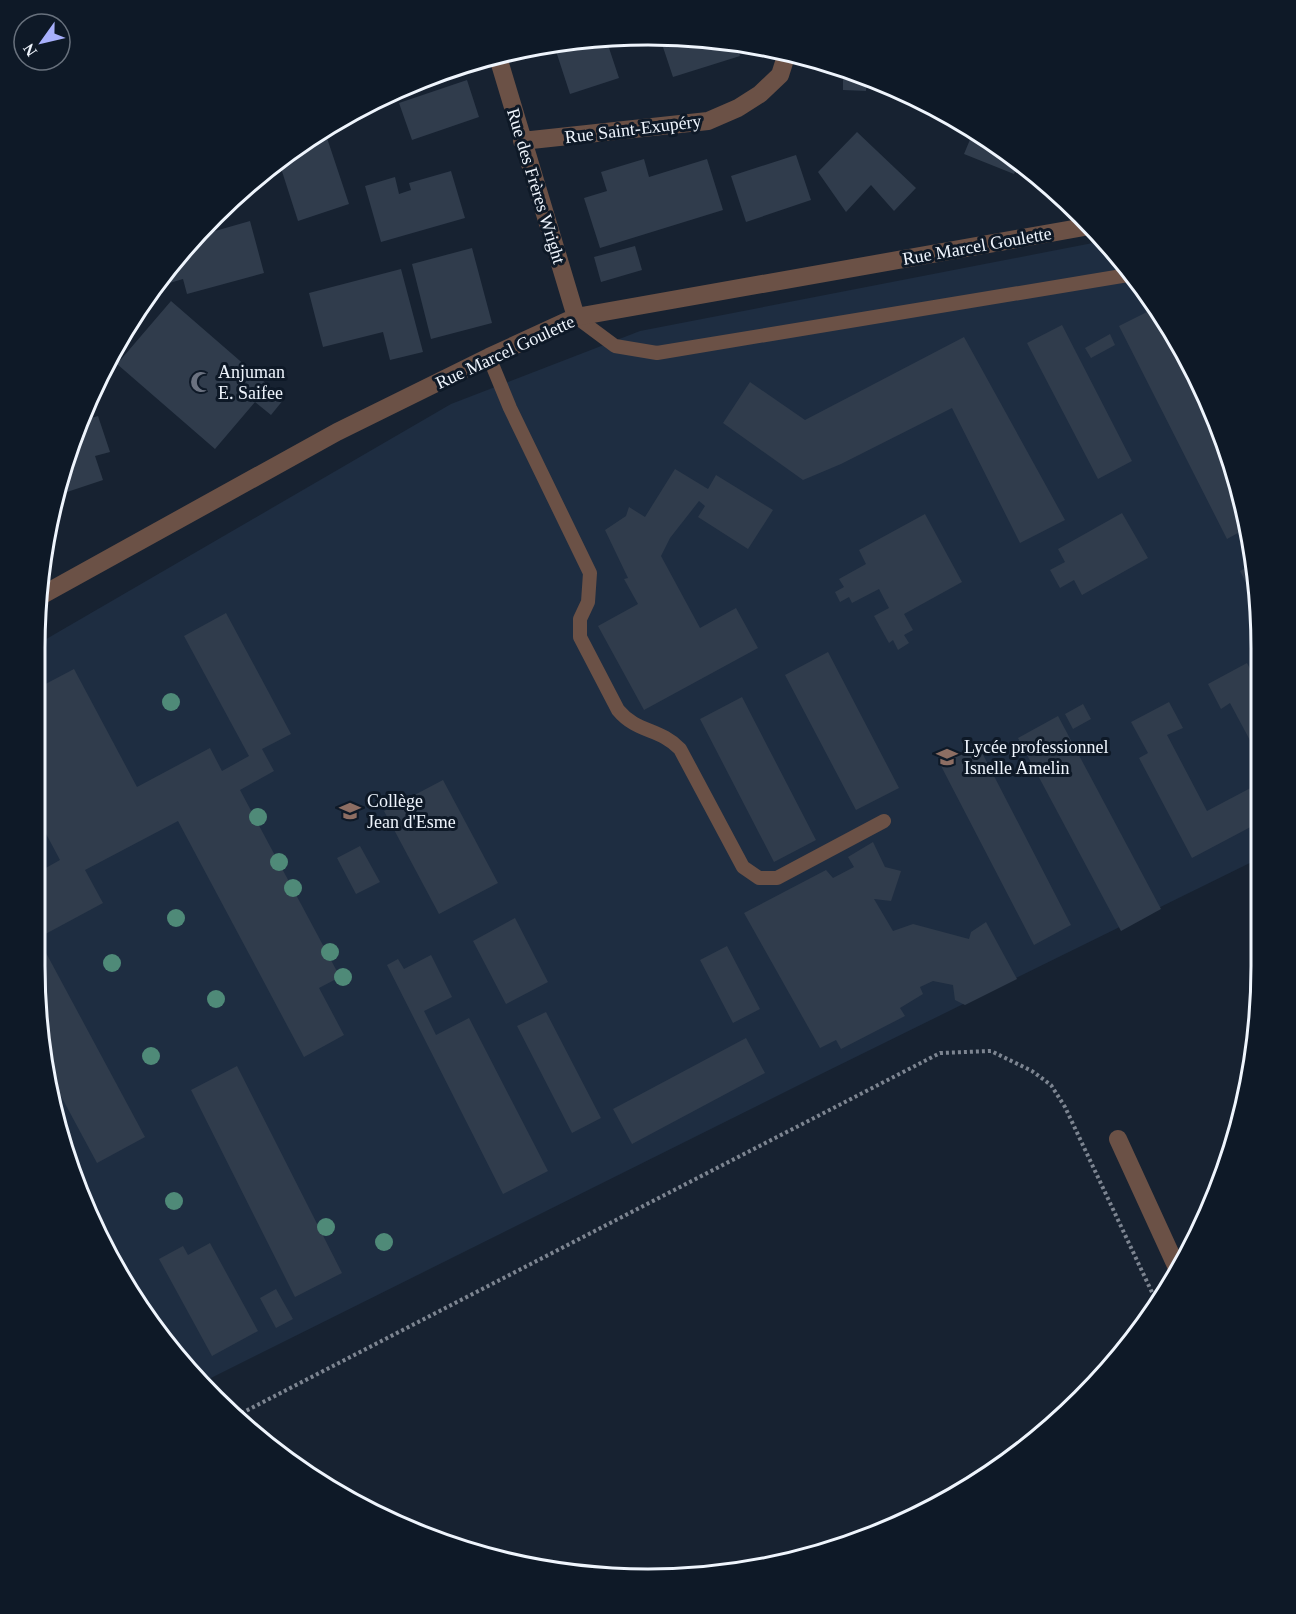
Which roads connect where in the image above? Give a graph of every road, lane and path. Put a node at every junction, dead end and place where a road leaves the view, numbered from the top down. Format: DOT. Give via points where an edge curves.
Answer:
graph roads {
  1 [pos="784,61"];
  2 [pos="500,64"];
  3 [pos="522,141"];
  4 [pos="1080,228"];
  5 [pos="1122,276"];
  6 [pos="576,317"];
  7 [pos="489,357"];
  8 [pos="48,592"];
  9 [pos="884,821"];
  10 [pos="1118,1139"];
  11 [pos="1174,1261"];
  12 [pos="1153,1295"];
  13 [pos="243,1412"];
  1 -- 3 [label="street, Rue Saint-Exupéry" via="780,75 760,94 708,121"];
  2 -- 3 [label="street, Rue des Frères Wright"];
  3 -- 6 [label="street, Rue des Frères Wright"];
  4 -- 6 [label="street, Rue Marcel Goulette"];
  5 -- 6 [label="lane" via="657,353 615,346"];
  6 -- 7 [label="street, Rue Marcel Goulette"];
  7 -- 8 [label="street, Rue Marcel Goulette" via="337,432"];
  7 -- 9 [label="lane" via="590,573 580,637 626,720 672,740 680,750 743,867 759,878 777,878"];
  10 -- 11 [label="street"];
  12 -- 13 [label="path" via="1051,1085 991,1051 940,1053"];
}
